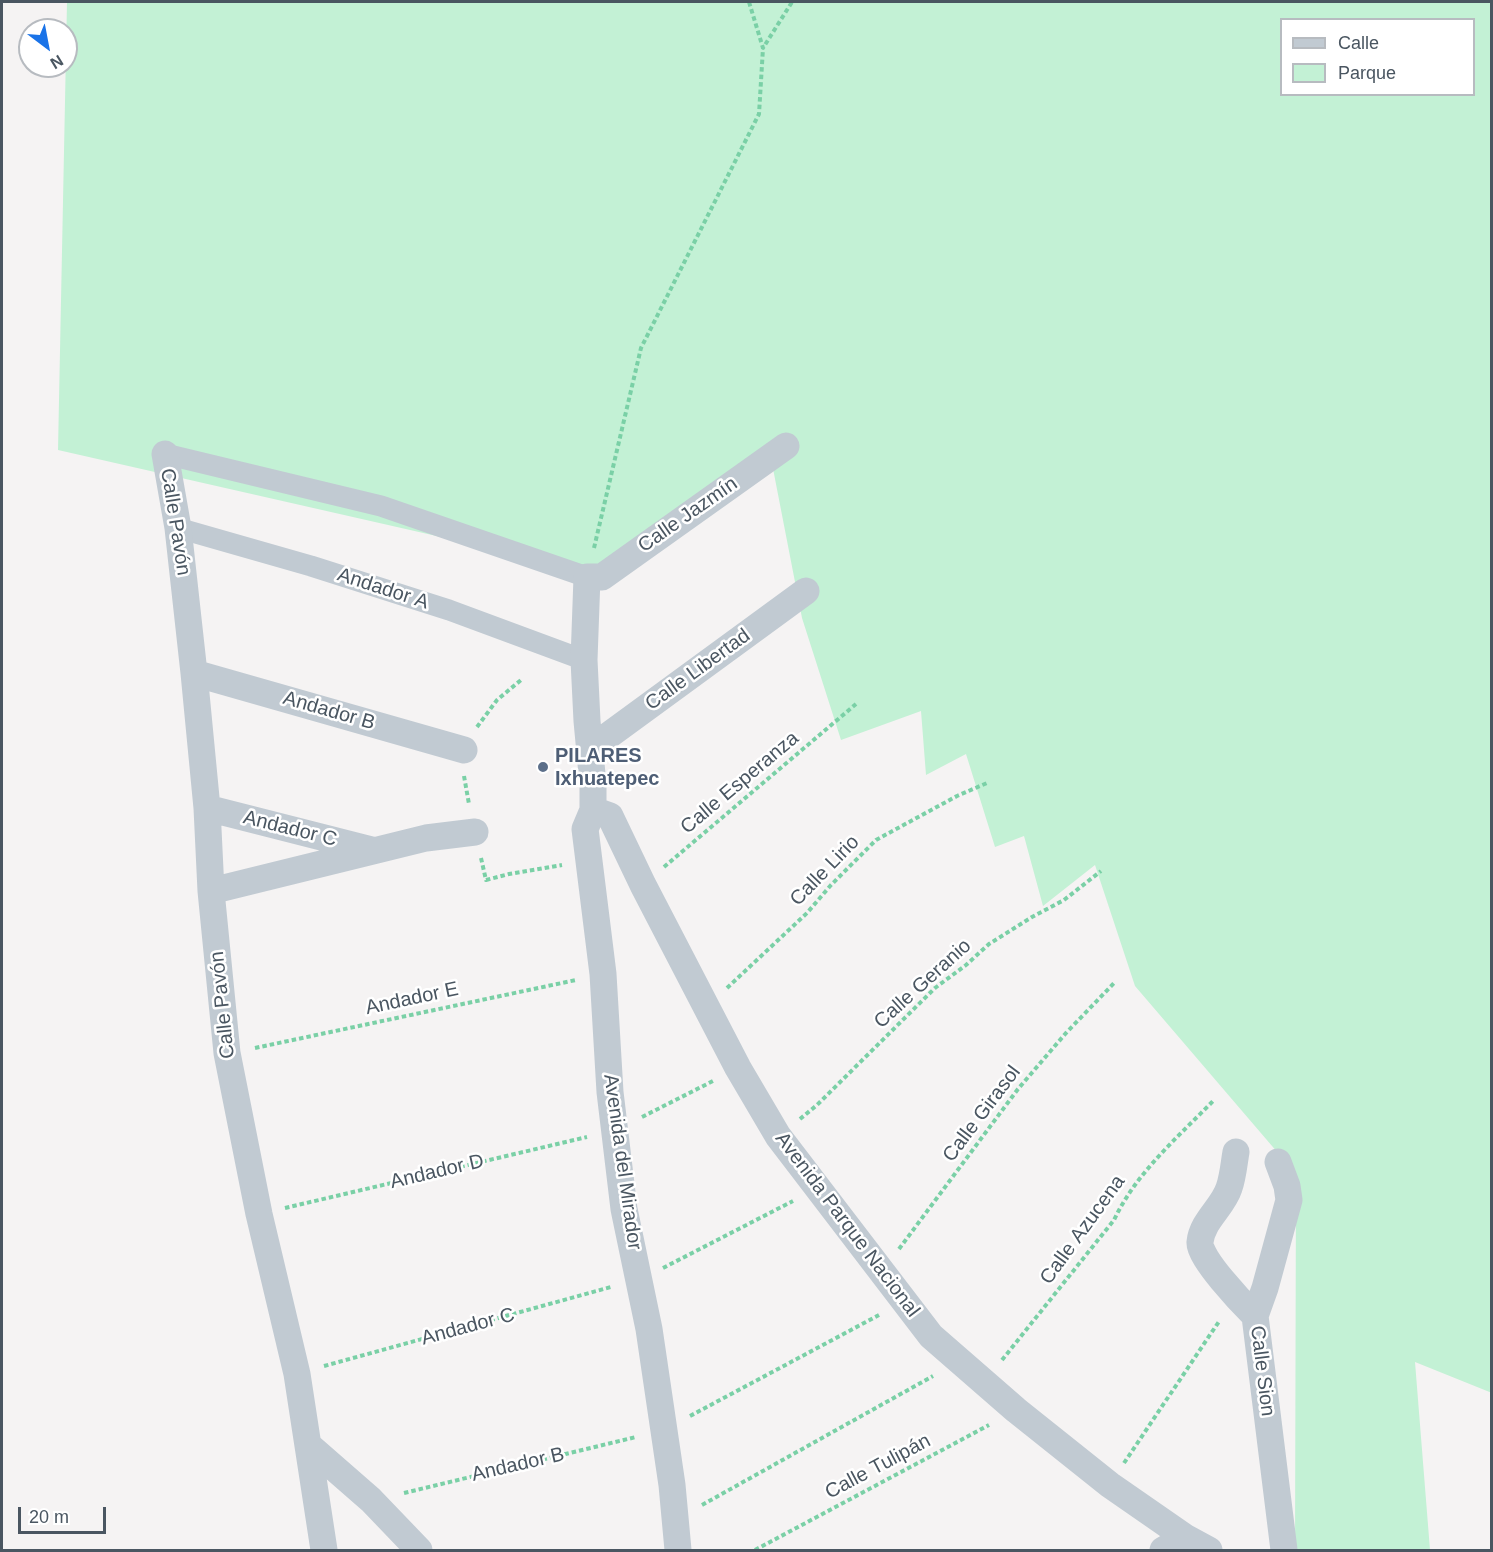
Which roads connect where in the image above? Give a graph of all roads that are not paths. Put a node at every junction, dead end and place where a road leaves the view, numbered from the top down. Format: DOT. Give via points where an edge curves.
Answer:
graph roads {
  1 [pos="786,446"];
  2 [pos="165,454"];
  3 [pos="178,528"];
  4 [pos="587,577"];
  5 [pos="806,591"];
  6 [pos="584,660"];
  7 [pos="194,673"];
  8 [pos="590,749"];
  9 [pos="464,750"];
  10 [pos="207,808"];
  11 [pos="593,810"];
  12 [pos="475,832"];
  13 [pos="374,850"];
  14 [pos="211,891"];
  15 [pos="1236,1152"];
  16 [pos="1278,1162"];
  17 [pos="1255,1316"];
  18 [pos="308,1445"];
  19 [pos="1174,1544"];
  20 [pos="324,1551"];
  21 [pos="419,1551"];
  22 [pos="678,1551"];
  23 [pos="1209,1551"];
  24 [pos="1284,1551"];
  1 -- 4 [label="street, Calle Jazmín" via="602,577"];
  2 -- 3 [label="street, Calle Pavón"];
  2 -- 4 [label="street" via="381,506"];
  3 -- 6 [label="street, Andador A" via="427,603"];
  3 -- 7 [label="street, Calle Pavón"];
  4 -- 6 [label="street, Avenida del Mirador"];
  5 -- 8 [label="street, Calle Libertad"];
  6 -- 8 [label="street, Avenida del Mirador"];
  7 -- 9 [label="street, Andador B"];
  7 -- 10 [label="street, Calle Pavón"];
  8 -- 11 [label="street, Avenida del Mirador"];
  10 -- 13 [label="street, Andador C"];
  10 -- 14 [label="street, Calle Pavón"];
  11 -- 19 [label="street, Avenida Parque Nacional" via="610,816 706,1009 778,1136 931,1336 1110,1485"];
  11 -- 22 [label="street, Avenida del Mirador" via="585,829 603,974 614,1131 624,1209 664,1430"];
  12 -- 13 [label="street"];
  13 -- 14 [label="street"];
  14 -- 18 [label="street, Calle Pavón" via="227,1053 259,1214 297,1374"];
  15 -- 17 [label="street" via="1229,1189 1203,1230 1199,1244 1236,1297"];
  16 -- 17 [label="street, Calle Sion" via="1289,1200"];
  17 -- 24 [label="street, Calle Sion"];
  18 -- 20 [label="street, Calle Pavón"];
  18 -- 21 [label="street" via="371,1500"];
  19 -- 23 [label="street, Avenida Parque Nacional"];
}
